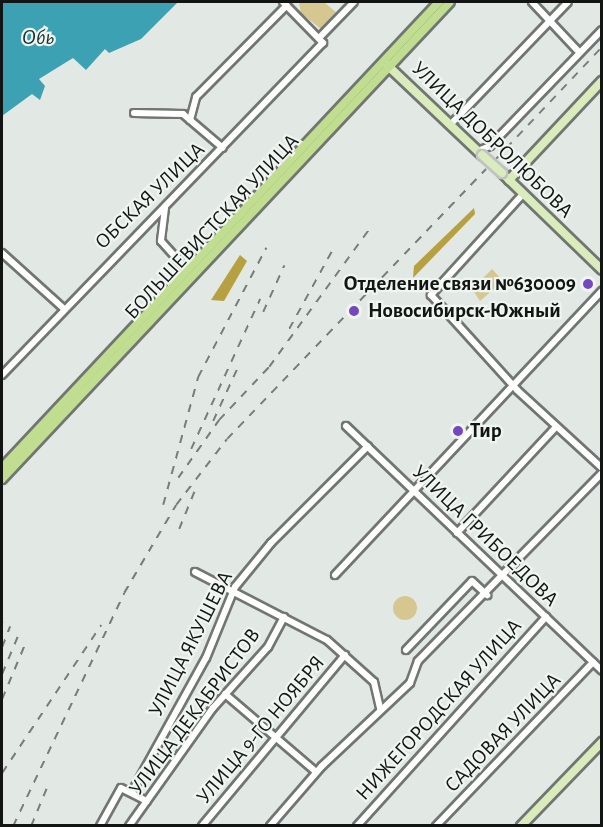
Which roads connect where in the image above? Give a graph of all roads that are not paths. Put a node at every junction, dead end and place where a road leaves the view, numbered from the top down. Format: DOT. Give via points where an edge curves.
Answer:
graph roads {
  1 [pos="294,2"];
  2 [pos="354,2"];
  3 [pos="439,2"];
  4 [pos="450,2"];
  5 [pos="532,2"];
  6 [pos="568,2"];
  7 [pos="286,5"];
  8 [pos="551,20"];
  9 [pos="602,30"];
  10 [pos="322,39"];
  11 [pos="577,50"];
  12 [pos="386,64"];
  13 [pos="602,81"];
  14 [pos="134,113"];
  15 [pos="190,120"];
  16 [pos="450,125"];
  17 [pos="223,148"];
  18 [pos="480,153"];
  19 [pos="509,180"];
  20 [pos="523,194"];
  21 [pos="166,208"];
  22 [pos="2,253"];
  23 [pos="186,269"];
  24 [pos="602,270"];
  25 [pos="602,291"];
  26 [pos="63,308"];
  27 [pos="2,375"];
  28 [pos="516,385"];
  29 [pos="346,426"];
  30 [pos="556,428"];
  31 [pos="368,446"];
  32 [pos="2,468"];
  33 [pos="602,470"];
  34 [pos="2,479"];
  35 [pos="414,491"];
  36 [pos="457,533"];
  37 [pos="195,572"];
  38 [pos="335,575"];
  39 [pos="505,576"];
  40 [pos="233,592"];
  41 [pos="487,595"];
  42 [pos="284,617"];
  43 [pos="546,617"];
  44 [pos="406,650"];
  45 [pos="345,655"];
  46 [pos="593,662"];
  47 [pos="602,671"];
  48 [pos="225,694"];
  49 [pos="380,708"];
  50 [pos="274,736"];
  51 [pos="602,742"];
  52 [pos="316,772"];
  53 [pos="133,790"];
  54 [pos="147,801"];
  55 [pos="100,825"];
  56 [pos="129,825"];
  57 [pos="202,825"];
  58 [pos="270,825"];
  59 [pos="357,825"];
  60 [pos="436,825"];
  61 [pos="521,825"];
  1 -- 7 [label="street"];
  2 -- 10 [label="street, ОБСКАЯ УЛИЦА"];
  3 -- 12 [label="highway, БОЛЬШЕВИСТСКАЯ УЛИЦА"];
  4 -- 12 [label="highway, БОЛЬШЕВИСТСКАЯ УЛИЦА"];
  5 -- 8 [label="street"];
  6 -- 8 [label="street"];
  7 -- 10 [label="street"];
  7 -- 15 [label="street" via="196,97"];
  8 -- 11 [label="street"];
  8 -- 16 [label="street"];
  9 -- 11 [label="street"];
  10 -- 17 [label="street, ОБСКАЯ УЛИЦА"];
  11 -- 18 [label="street"];
  12 -- 16 [label="main road, УЛИЦА ДОБРОЛЮБОВА"];
  12 -- 23 [label="highway, БОЛЬШЕВИСТСКАЯ УЛИЦА"];
  12 -- 34 [label="highway, БОЛЬШЕВИСТСКАЯ УЛИЦА"];
  13 -- 19 [label="main road"];
  14 -- 15 [label="street" via="179,113"];
  15 -- 17 [label="street"];
  16 -- 18 [label="main road, УЛИЦА ДОБРОЛЮБОВА"];
  17 -- 21 [label="street, ОБСКАЯ УЛИЦА"];
  18 -- 19 [label="main road, УЛИЦА ДОБРОЛЮБОВА, bridge"];
  19 -- 20 [label="main road, УЛИЦА ДОБРОЛЮБОВА"];
  20 -- 24 [label="main road, УЛИЦА ДОБРОЛЮБОВА"];
  20 -- 28 [label="street" via="433,288 434,302"];
  21 -- 23 [label="street" via="160,241"];
  21 -- 26 [label="street, ОБСКАЯ УЛИЦА" via="131,235"];
  22 -- 26 [label="street"];
  23 -- 32 [label="highway, БОЛЬШЕВИСТСКАЯ УЛИЦА"];
  25 -- 28 [label="street"];
  26 -- 27 [label="street, ОБСКАЯ УЛИЦА"];
  28 -- 30 [label="street"];
  28 -- 35 [label="street"];
  29 -- 31 [label="street, УЛИЦА ГРИБОЕДОВА"];
  30 -- 33 [label="street"];
  30 -- 36 [label="street"];
  31 -- 35 [label="street, УЛИЦА ГРИБОЕДОВА"];
  31 -- 40 [label="street, УЛИЦА ЯКУШЕВА" via="272,541"];
  33 -- 39 [label="street"];
  35 -- 36 [label="street, УЛИЦА ГРИБОЕДОВА"];
  35 -- 38 [label="street"];
  36 -- 39 [label="street, УЛИЦА ГРИБОЕДОВА"];
  37 -- 40 [label="street"];
  39 -- 41 [label="street"];
  39 -- 43 [label="street, УЛИЦА ГРИБОЕДОВА"];
  40 -- 42 [label="street"];
  40 -- 53 [label="street, УЛИЦА ЯКУШЕВА" via="206,658"];
  41 -- 44 [label="street" via="472,581"];
  41 -- 49 [label="street" via="418,661 410,683"];
  42 -- 45 [label="street"];
  42 -- 48 [label="street, УЛИЦА ДЕКАБРИСТОВ" via="268,647"];
  43 -- 46 [label="street, УЛИЦА ГРИБОЕДОВА"];
  43 -- 59 [label="street, НИЖЕГОРОДСКАЯ УЛИЦА"];
  45 -- 49 [label="street" via="375,682"];
  45 -- 50 [label="street, УЛИЦА 9-ГО НОЯБРЯ"];
  46 -- 47 [label="street, УЛИЦА ГРИБОЕДОВА"];
  46 -- 60 [label="street, САДОВАЯ УЛИЦА"];
  48 -- 50 [label="street"];
  48 -- 54 [label="street, УЛИЦА ДЕКАБРИСТОВ"];
  49 -- 52 [label="street"];
  50 -- 52 [label="street"];
  50 -- 57 [label="street, УЛИЦА 9-ГО НОЯБРЯ"];
  51 -- 61 [label="main road"];
  52 -- 58 [label="street"];
  53 -- 54 [label="street"];
  53 -- 55 [label="street" via="121,788"];
  54 -- 56 [label="street, УЛИЦА ДЕКАБРИСТОВ"];
}
